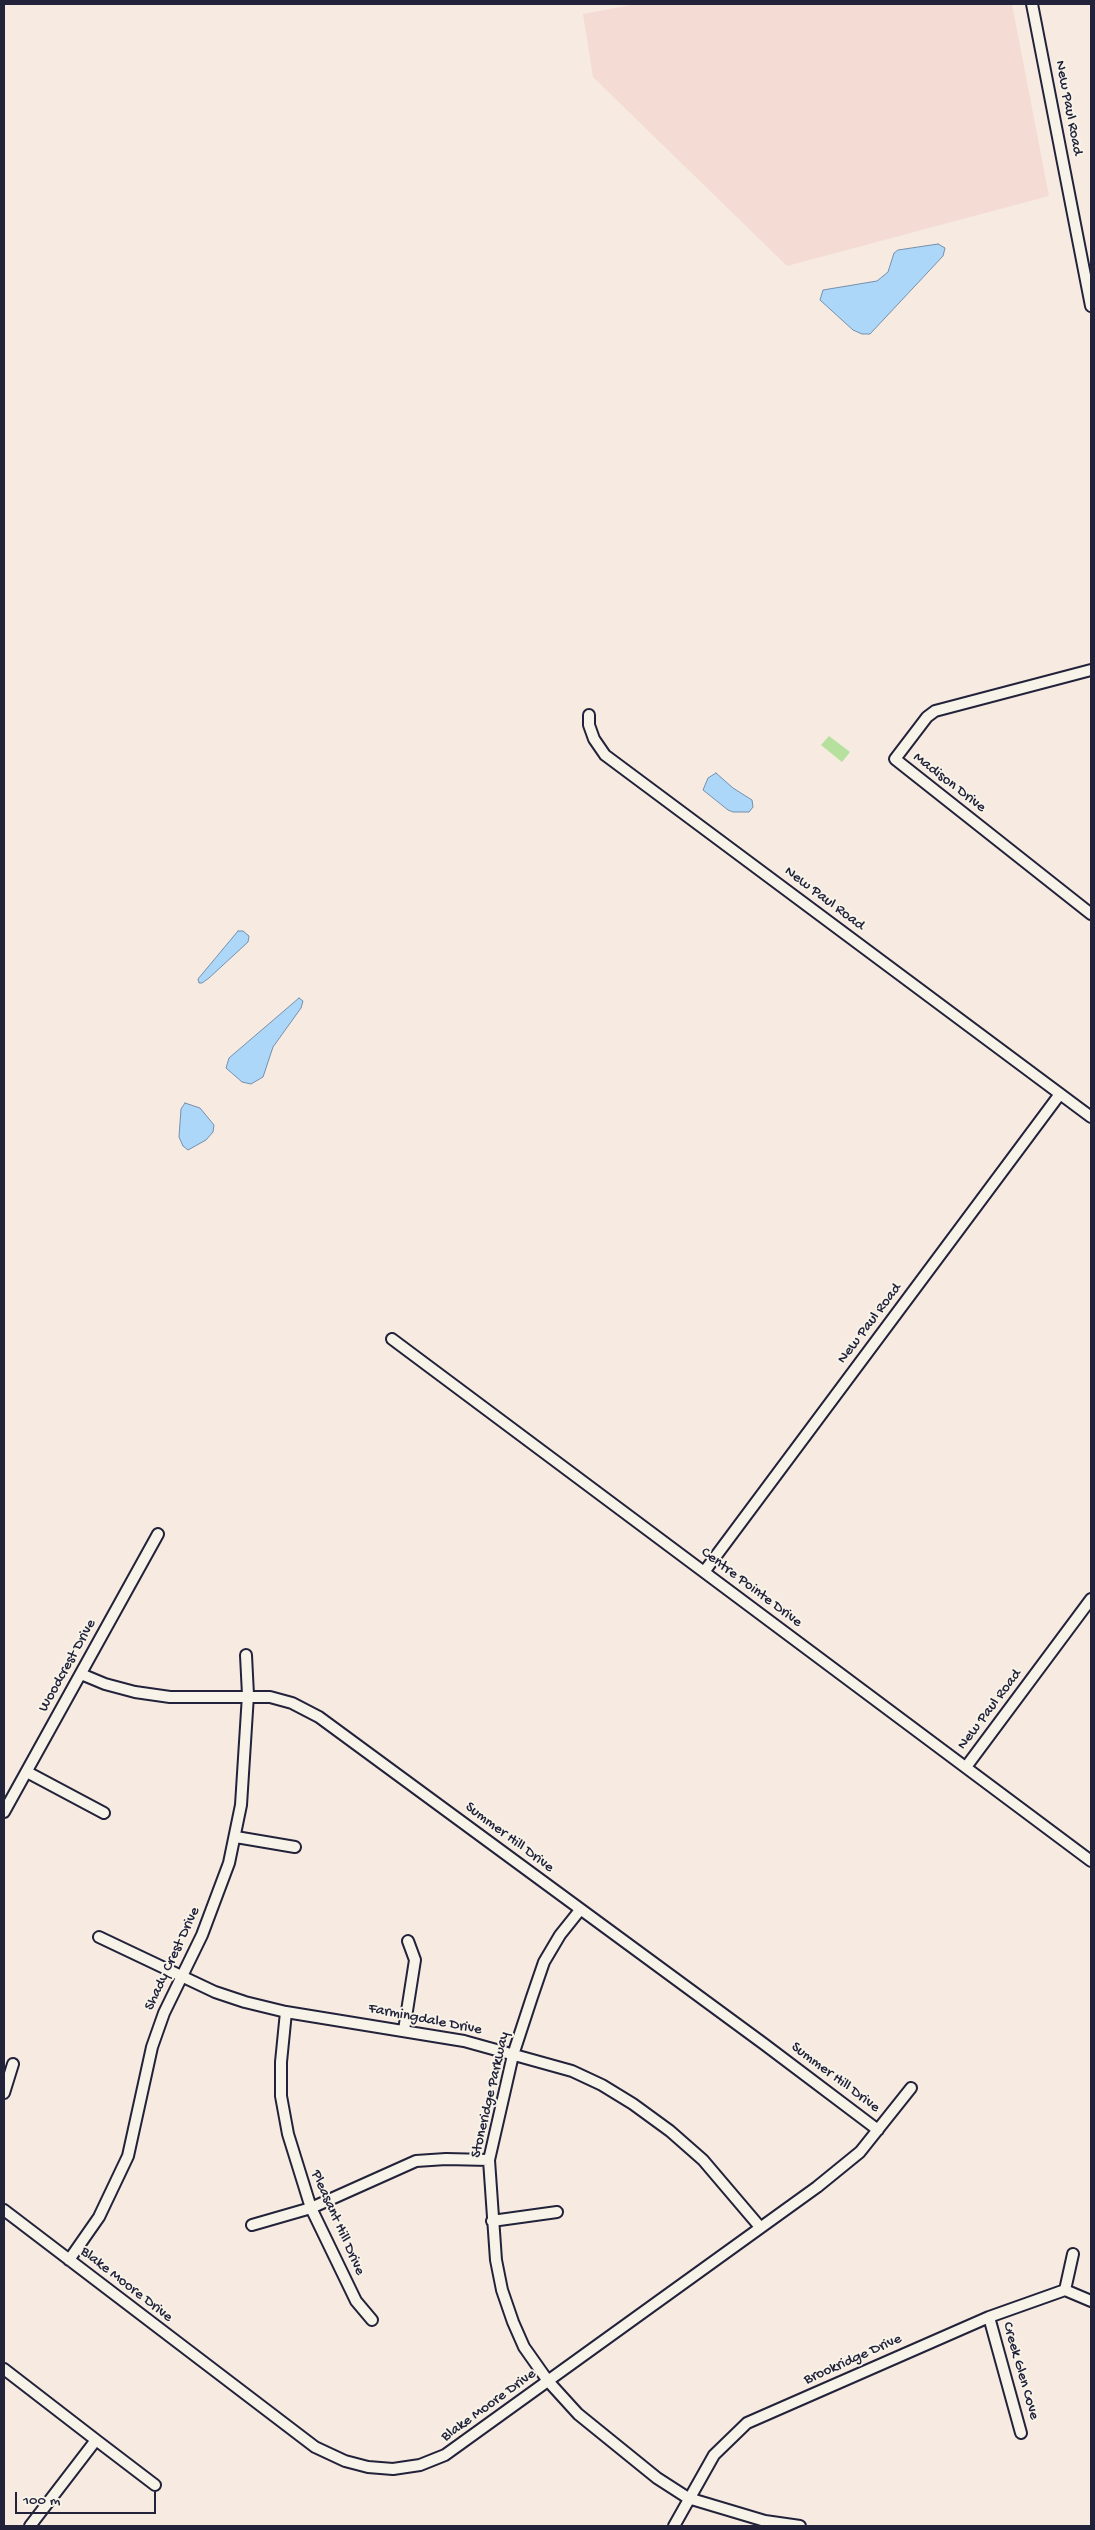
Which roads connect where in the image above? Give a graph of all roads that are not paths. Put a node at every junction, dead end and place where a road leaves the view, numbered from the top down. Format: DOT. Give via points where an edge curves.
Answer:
graph roads {
  1 [pos="1032,4"];
  2 [pos="1091,306"];
  3 [pos="1091,670"];
  4 [pos="589,715"];
  5 [pos="1091,914"];
  6 [pos="1060,1094"];
  7 [pos="1091,1117"];
  8 [pos="392,1339"];
  9 [pos="158,1534"];
  10 [pos="704,1572"];
  11 [pos="1091,1599"];
  12 [pos="246,1655"];
  13 [pos="81,1674"];
  14 [pos="248,1695"];
  15 [pos="966,1768"];
  16 [pos="27,1772"];
  17 [pos="4,1812"];
  18 [pos="104,1813"];
  19 [pos="236,1837"];
  20 [pos="295,1848"];
  21 [pos="1091,1861"];
  22 [pos="580,1910"];
  23 [pos="99,1937"];
  24 [pos="408,1941"];
  25 [pos="182,1976"];
  26 [pos="286,2012"];
  27 [pos="404,2030"];
  28 [pos="513,2055"];
  29 [pos="13,2064"];
  30 [pos="911,2088"];
  31 [pos="4,2093"];
  32 [pos="878,2130"];
  33 [pos="489,2160"];
  34 [pos="311,2208"];
  35 [pos="4,2210"];
  36 [pos="557,2212"];
  37 [pos="492,2221"];
  38 [pos="252,2225"];
  39 [pos="760,2227"];
  40 [pos="1073,2254"];
  41 [pos="69,2260"];
  42 [pos="1065,2290"];
  43 [pos="1091,2302"];
  44 [pos="989,2317"];
  45 [pos="372,2320"];
  46 [pos="4,2369"];
  47 [pos="548,2382"];
  48 [pos="1021,2433"];
  49 [pos="96,2440"];
  50 [pos="155,2485"];
  51 [pos="688,2498"];
  52 [pos="30,2526"];
  53 [pos="674,2526"];
  54 [pos="800,2526"];
  1 -- 2 [label="street, New Paul Road"];
  3 -- 5 [label="street, Madison Drive" via="935,711 894,759"];
  4 -- 6 [label="street, New Paul Road" via="594,739 605,755"];
  6 -- 7 [label="street, New Paul Road"];
  6 -- 10 [label="street, New Paul Road"];
  8 -- 10 [label="street, Centre Pointe Drive"];
  9 -- 13 [label="street, Woodcrest Drive"];
  10 -- 15 [label="street, Centre Pointe Drive"];
  11 -- 15 [label="street, New Paul Road"];
  12 -- 14 [label="street, Shady Crest Drive"];
  13 -- 14 [label="street, Summer Hill Drive" via="135,1692 170,1697"];
  13 -- 16 [label="street, Woodcrest Drive"];
  14 -- 19 [label="street, Shady Crest Drive"];
  14 -- 22 [label="street, Summer Hill Drive" via="292,1703 320,1717"];
  15 -- 21 [label="street, Centre Pointe Drive"];
  16 -- 17 [label="street, Woodcrest Drive"];
  16 -- 18 [label="street"];
  19 -- 20 [label="street"];
  19 -- 25 [label="street, Shady Crest Drive" via="220,1892"];
  22 -- 28 [label="street, Stoneridge Parkway" via="560,1934 544,1962"];
  22 -- 32 [label="street, Summer Hill Drive"];
  23 -- 25 [label="street, Farmingdale Drive"];
  24 -- 27 [label="street" via="415,1960"];
  25 -- 26 [label="street, Farmingdale Drive" via="215,1992"];
  25 -- 41 [label="street, Shady Crest Drive" via="152,2047 128,2156 99,2216"];
  26 -- 27 [label="street, Farmingdale Drive"];
  26 -- 34 [label="street, Pleasant Hill Drive" via="281,2096 288,2134"];
  27 -- 28 [label="street, Farmingdale Drive" via="464,2041"];
  28 -- 33 [label="street, Stoneridge Parkway"];
  28 -- 39 [label="street, Farmingdale Drive" via="572,2071 633,2104 703,2160"];
  29 -- 31 [label="street"];
  30 -- 32 [label="street, Blake Moore Drive"];
  32 -- 39 [label="street, Blake Moore Drive" via="860,2152"];
  33 -- 34 [label="street" via="416,2161"];
  33 -- 37 [label="street, Stoneridge Parkway"];
  34 -- 38 [label="street"];
  34 -- 45 [label="street, Pleasant Hill Drive" via="356,2301"];
  35 -- 41 [label="street, Blake Moore Drive"];
  36 -- 37 [label="street"];
  37 -- 47 [label="street, Stoneridge Parkway" via="502,2290 513,2322 524,2347"];
  39 -- 47 [label="street, Blake Moore Drive"];
  40 -- 42 [label="street"];
  41 -- 47 [label="street, Blake Moore Drive" via="315,2447 345,2462 393,2469 420,2465 446,2455"];
  42 -- 43 [label="street"];
  42 -- 44 [label="street, Brookridge Drive"];
  44 -- 48 [label="street, Creek Glen Cove"];
  44 -- 51 [label="street, Brookridge Drive" via="747,2423 714,2455"];
  46 -- 49 [label="street"];
  47 -- 51 [label="street, Stoneridge Parkway" via="617,2448"];
  49 -- 50 [label="street"];
  49 -- 52 [label="street"];
  51 -- 53 [label="street, Brookridge Drive"];
  51 -- 54 [label="street, Stoneridge Parkway" via="765,2521"];
}
